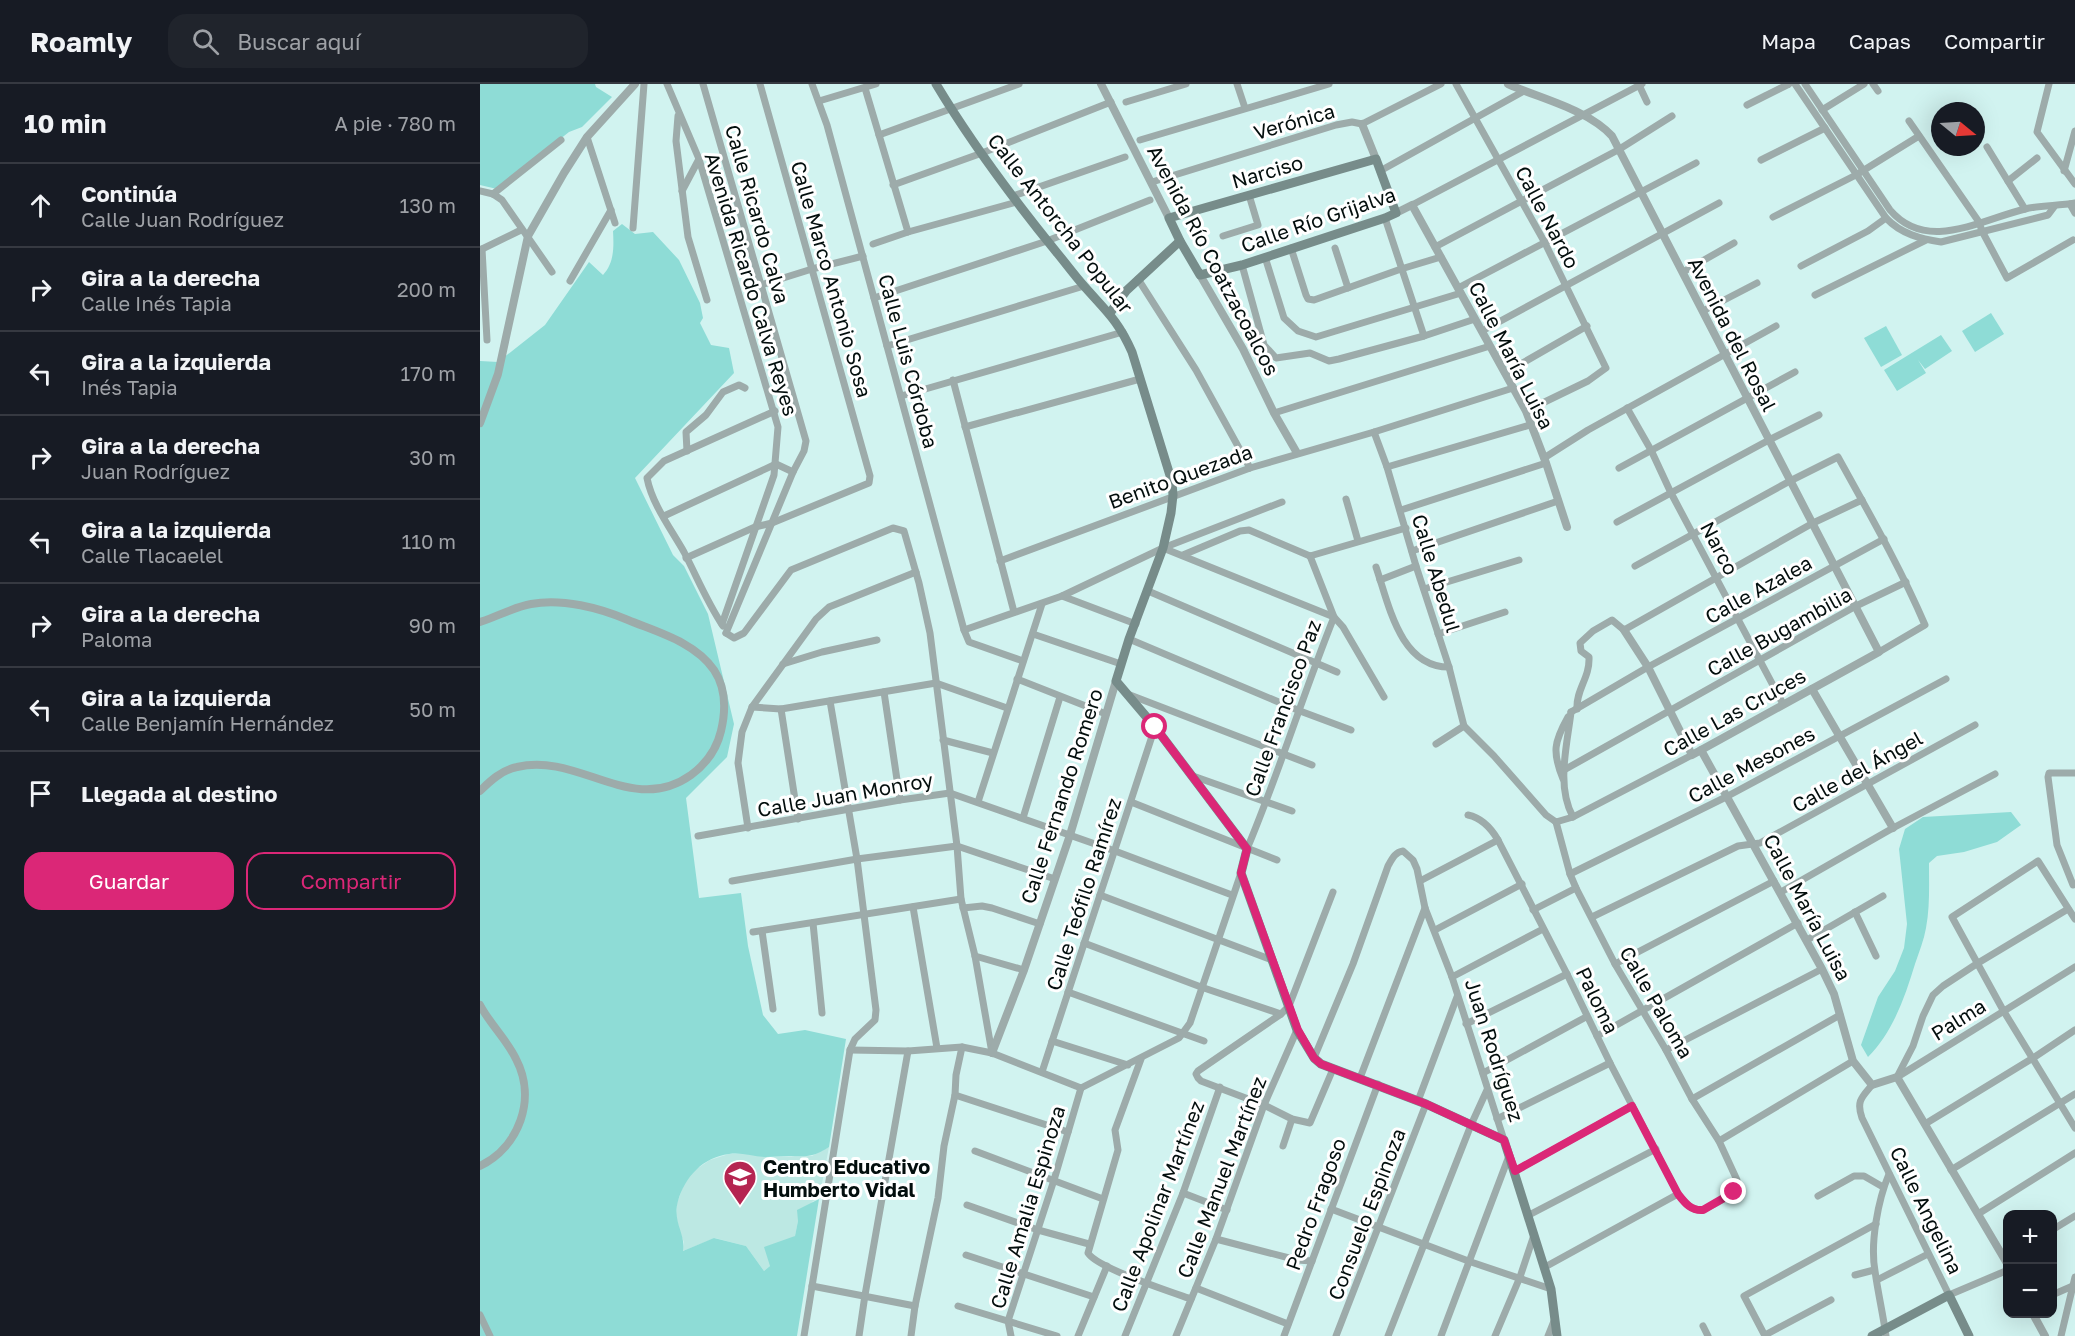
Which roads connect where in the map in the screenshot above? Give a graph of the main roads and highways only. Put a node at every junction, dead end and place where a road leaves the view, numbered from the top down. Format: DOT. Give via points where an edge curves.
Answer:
graph roads {
  1 [pos="936,84"];
  2 [pos="1396,213"];
  3 [pos="1169,218"];
  4 [pos="1179,241"];
  5 [pos="1200,275"];
  6 [pos="1110,314"];
  7 [pos="1173,495"];
  8 [pos="1247,849"];
  9 [pos="1504,1140"];
  10 [pos="1886,1333"];
  11 [pos="1557,1336"];
  12 [pos="1872,1336"];
  13 [pos="1969,1336"];
  1 -- 6 [label="main road, Calle Antorcha Popular" via="1015,199"];
  2 -- 3 [label="main road, Narciso" via="1376,159"];
  2 -- 5 [label="main road, Calle Río Grijalva" via="1242,265"];
  3 -- 4 [label="main road, Avenida Río Coatzacoalcos"];
  4 -- 5 [label="main road, Avenida Río Coatzacoalcos"];
  4 -- 6 [label="main road" via="1126,291"];
  6 -- 7 [label="main road, Calle Antorcha Popular" via="1132,352"];
  7 -- 8 [label="main road, Calle Fernando Romero" via="1163,549 1116,681"];
  8 -- 9 [label="main road, Calle Francisco Paz" via="1241,873 1298,1030 1317,1061 1422,1102"];
  9 -- 11 [label="main road, Juan Rodríguez" via="1551,1289"];
  10 -- 12 [label="main road"];
  10 -- 13 [label="main road, Calle Angelina" via="1949,1295"];
}
